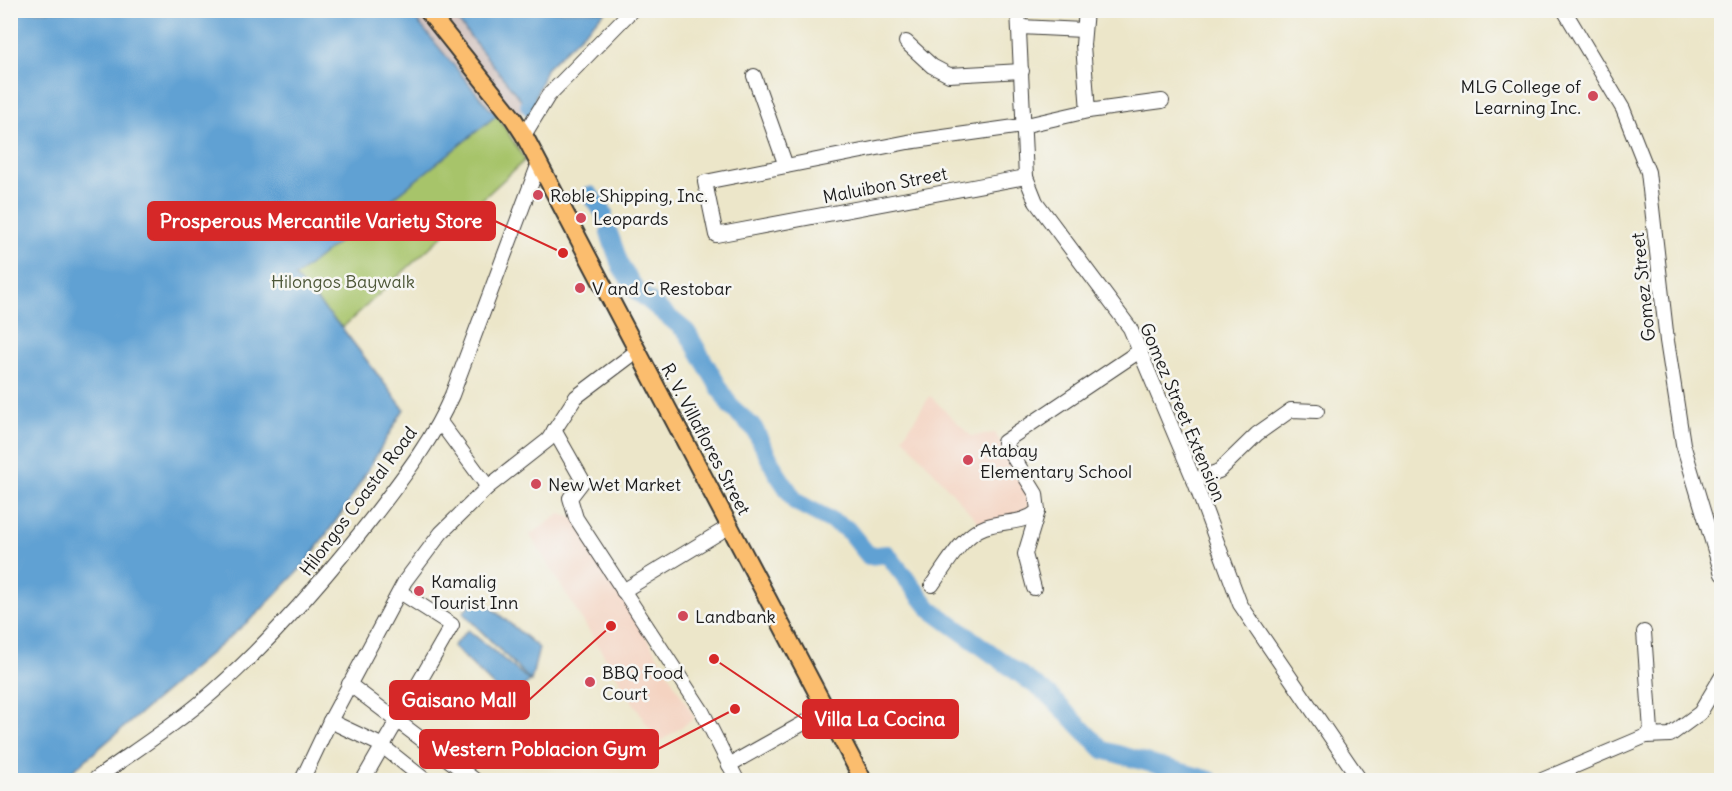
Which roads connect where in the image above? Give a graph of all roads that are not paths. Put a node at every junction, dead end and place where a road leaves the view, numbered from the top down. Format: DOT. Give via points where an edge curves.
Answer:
graph roads {
  1 [pos="427,10"];
  2 [pos="632,10"];
  3 [pos="1018,10"];
  4 [pos="1086,10"];
  5 [pos="1564,10"];
  6 [pos="1020,27"];
  7 [pos="1083,30"];
  8 [pos="906,42"];
  9 [pos="1022,72"];
  10 [pos="754,76"];
  11 [pos="1162,101"];
  12 [pos="1088,111"];
  13 [pos="1022,126"];
  14 [pos="524,135"];
  15 [pos="539,163"];
  16 [pos="786,166"];
  17 [pos="1026,177"];
  18 [pos="1141,350"];
  19 [pos="637,351"];
  20 [pos="1317,411"];
  21 [pos="440,422"];
  22 [pos="554,430"];
  23 [pos="1194,480"];
  24 [pos="488,487"];
  25 [pos="1038,511"];
  26 [pos="730,526"];
  27 [pos="1722,574"];
  28 [pos="932,585"];
  29 [pos="1034,588"];
  30 [pos="623,591"];
  31 [pos="400,592"];
  32 [pos="1644,632"];
  33 [pos="1722,676"];
  34 [pos="350,684"];
  35 [pos="827,710"];
  36 [pos="330,721"];
  37 [pos="396,721"];
  38 [pos="1646,736"];
  39 [pos="381,745"];
  40 [pos="729,765"];
  41 [pos="370,778"];
  42 [pos="94,780"];
  43 [pos="302,780"];
  44 [pos="425,780"];
  45 [pos="475,780"];
  46 [pos="737,780"];
  47 [pos="863,780"];
  48 [pos="1360,780"];
  49 [pos="1542,780"];
  1 -- 14 [label="main road, R. V. Villaflores Street"];
  2 -- 14 [label="street" via="548,96"];
  3 -- 6 [label="street, Gomez Street Extension"];
  4 -- 7 [label="street"];
  5 -- 27 [label="street, Gomez Street" via="1623,109 1648,172 1683,444"];
  6 -- 7 [label="street"];
  6 -- 9 [label="street, Gomez Street Extension"];
  7 -- 12 [label="street"];
  8 -- 9 [label="street" via="932,66 949,75"];
  9 -- 13 [label="street, Gomez Street Extension"];
  10 -- 16 [label="street"];
  11 -- 12 [label="street"];
  12 -- 13 [label="street"];
  13 -- 16 [label="street" via="908,142"];
  13 -- 17 [label="street, Gomez Street Extension"];
  14 -- 15 [label="main road, R. V. Villaflores Street"];
  15 -- 19 [label="main road, R. V. Villaflores Street"];
  15 -- 21 [label="street, Hilongos Coastal Road"];
  16 -- 17 [label="street, Maluibon Street" via="705,182 716,235"];
  17 -- 18 [label="street, Gomez Street Extension" via="1036,202 1130,328"];
  18 -- 23 [label="street, Gomez Street Extension"];
  18 -- 25 [label="street" via="1004,442 1036,494"];
  19 -- 22 [label="street" via="576,397"];
  19 -- 26 [label="main road, R. V. Villaflores Street"];
  20 -- 23 [label="street" via="1291,410 1257,434 1219,471"];
  21 -- 24 [label="street"];
  21 -- 42 [label="street, Hilongos Coastal Road" via="365,527 279,628 212,693"];
  22 -- 24 [label="street" via="548,440"];
  22 -- 30 [label="street" via="583,481 570,498 576,518"];
  23 -- 48 [label="street, Gomez Street Extension" via="1240,604"];
  24 -- 31 [label="street" via="441,533"];
  25 -- 28 [label="street" via="1021,521 980,529"];
  25 -- 29 [label="street" via="1025,544"];
  26 -- 30 [label="street"];
  26 -- 35 [label="main road, R. V. Villaflores Street"];
  30 -- 40 [label="street" via="702,711"];
  31 -- 34 [label="street"];
  31 -- 37 [label="street" via="452,625"];
  32 -- 38 [label="street" via="1652,726"];
  33 -- 38 [label="street" via="1700,713 1670,735"];
  34 -- 36 [label="street"];
  34 -- 37 [label="street"];
  35 -- 40 [label="street"];
  35 -- 47 [label="main road, R. V. Villaflores Street"];
  36 -- 39 [label="street"];
  36 -- 43 [label="street"];
  37 -- 39 [label="street"];
  37 -- 45 [label="street"];
  38 -- 49 [label="street"];
  39 -- 41 [label="street"];
  39 -- 44 [label="street"];
  40 -- 46 [label="street"];
}
